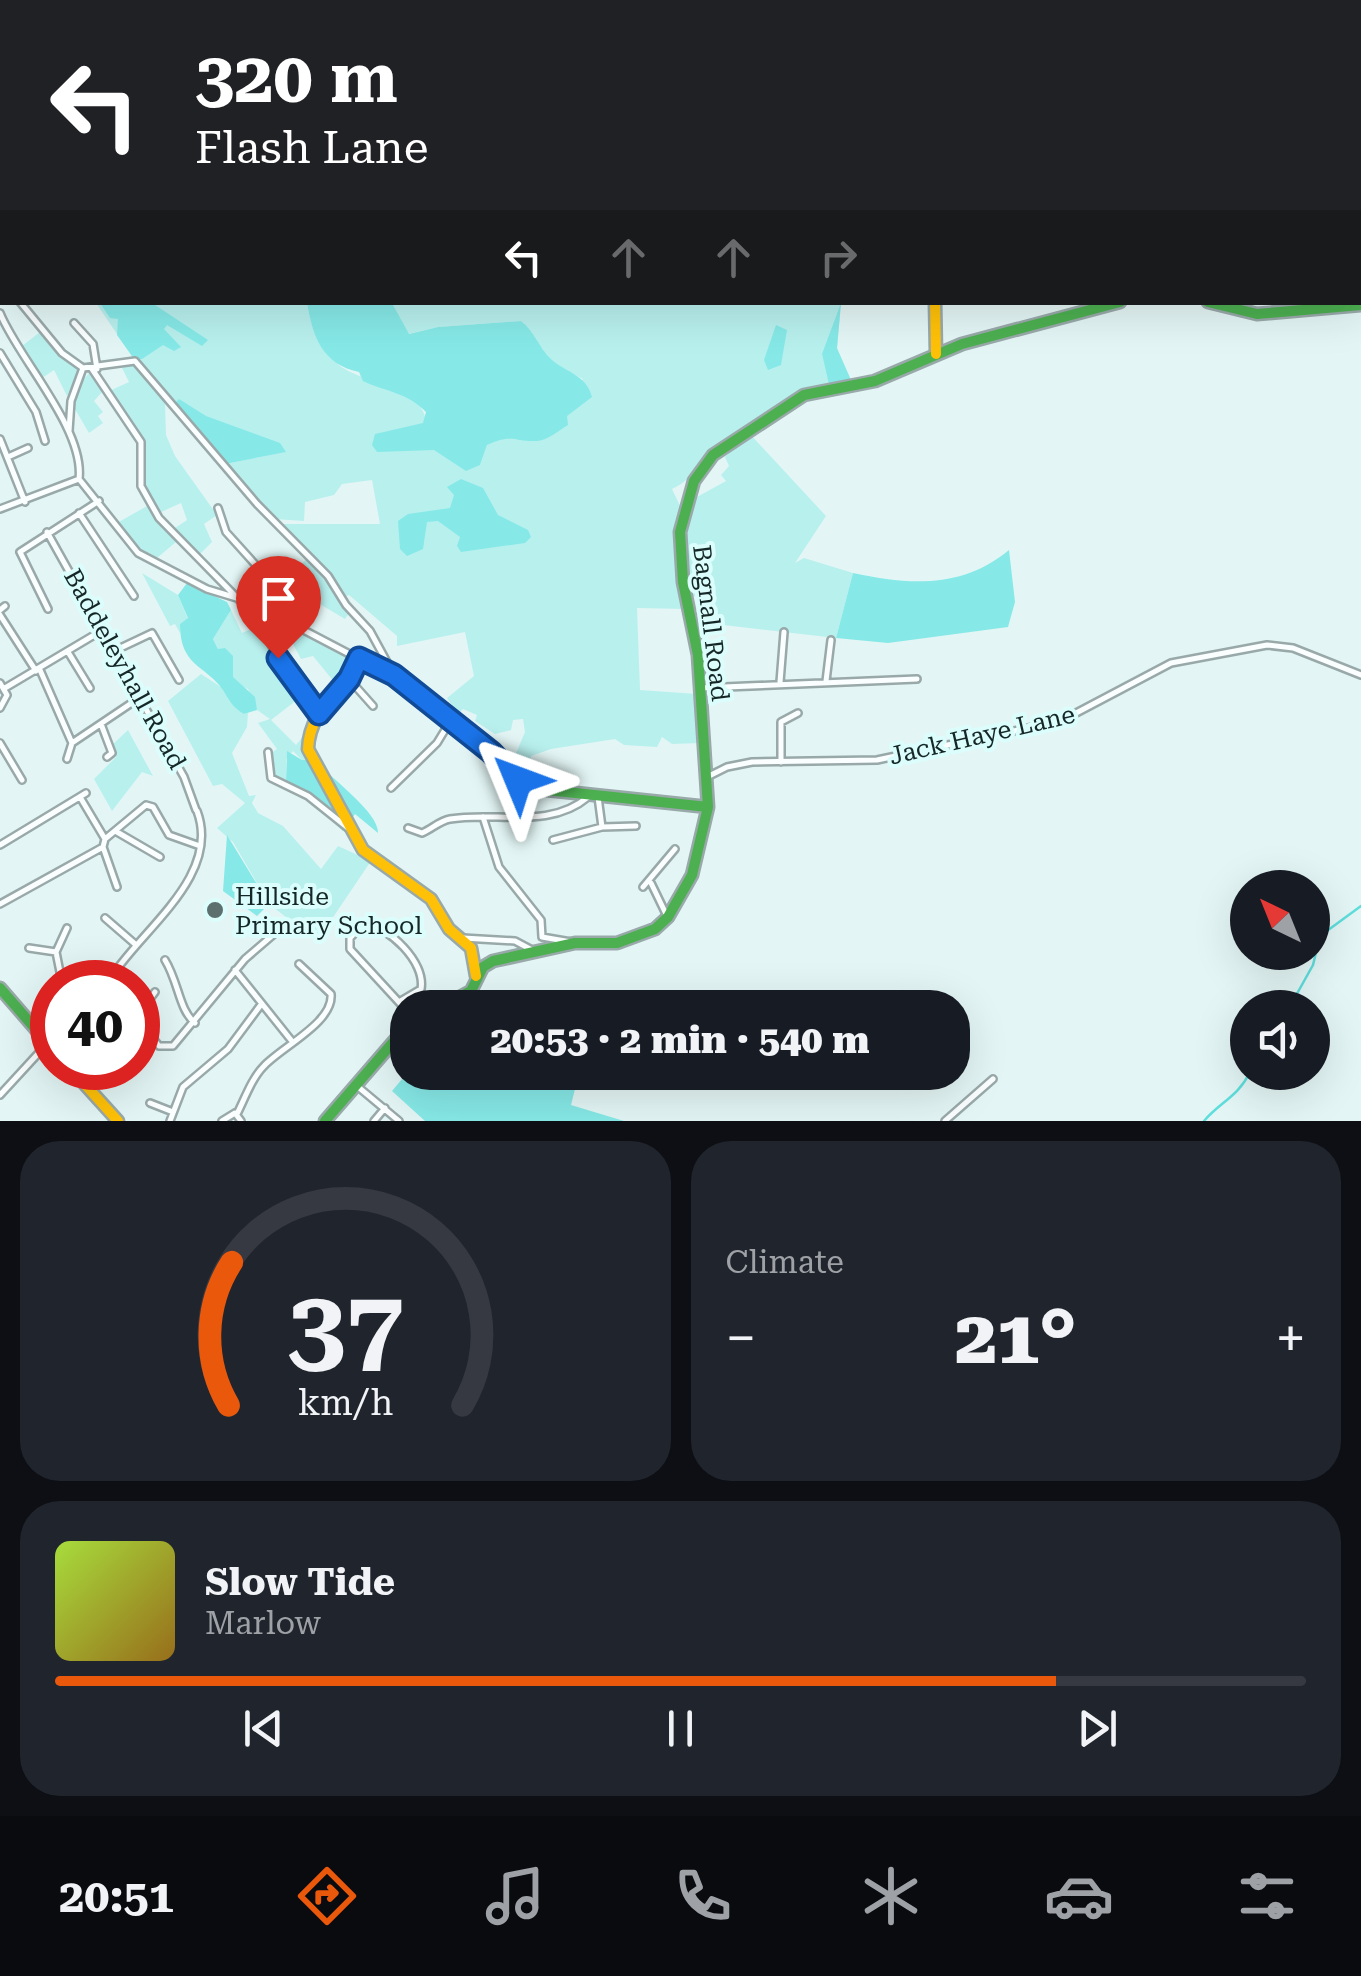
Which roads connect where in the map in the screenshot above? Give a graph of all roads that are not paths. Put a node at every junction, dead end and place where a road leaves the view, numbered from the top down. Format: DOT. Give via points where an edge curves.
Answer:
graph roads {
  1 [pos="22,305"];
  2 [pos="935,305"];
  3 [pos="1109,305"];
  4 [pos="1220,305"];
  5 [pos="1361,305"];
  6 [pos="0,313"];
  7 [pos="75,327"];
  8 [pos="0,353"];
  9 [pos="936,354"];
  10 [pos="84,368"];
  11 [pos="94,369"];
  12 [pos="68,434"];
  13 [pos="46,437"];
  14 [pos="0,439"];
  15 [pos="28,448"];
  16 [pos="2,450"];
  17 [pos="7,457"];
  18 [pos="79,479"];
  19 [pos="99,500"];
  20 [pos="25,502"];
  21 [pos="218,508"];
  22 [pos="0,510"];
  23 [pos="79,513"];
  24 [pos="47,532"];
  25 [pos="134,596"];
  26 [pos="240,599"];
  27 [pos="48,609"];
  28 [pos="2,610"];
  29 [pos="254,615"];
  30 [pos="100,631"];
  31 [pos="784,632"];
  32 [pos="831,640"];
  33 [pos="112,651"];
  34 [pos="68,652"];
  35 [pos="359,658"];
  36 [pos="38,671"];
  37 [pos="1361,674"];
  38 [pos="394,675"];
  39 [pos="349,679"];
  40 [pos="917,679"];
  41 [pos="179,680"];
  42 [pos="826,681"];
  43 [pos="780,682"];
  44 [pos="2,686"];
  45 [pos="90,688"];
  46 [pos="700,688"];
  47 [pos="139,698"];
  48 [pos="373,706"];
  49 [pos="0,708"];
  50 [pos="319,714"];
  51 [pos="798,714"];
  52 [pos="451,720"];
  53 [pos="100,723"];
  54 [pos="0,743"];
  55 [pos="72,743"];
  56 [pos="268,752"];
  57 [pos="107,757"];
  58 [pos="67,759"];
  59 [pos="781,762"];
  60 [pos="706,778"];
  61 [pos="22,780"];
  62 [pos="391,788"];
  63 [pos="593,797"];
  64 [pos="708,808"];
  65 [pos="483,817"];
  66 [pos="636,826"];
  67 [pos="348,828"];
  68 [pos="408,828"];
  69 [pos="602,828"];
  70 [pos="116,832"];
  71 [pos="553,840"];
  72 [pos="104,843"];
  73 [pos="0,845"];
  74 [pos="202,846"];
  75 [pos="675,849"];
  76 [pos="160,857"];
  77 [pos="651,883"];
  78 [pos="117,887"];
  79 [pos="643,887"];
  80 [pos="0,904"];
  81 [pos="668,917"];
  82 [pos="105,918"];
  83 [pos="281,928"];
  84 [pos="66,933"];
  85 [pos="463,938"];
  86 [pos="575,943"];
  87 [pos="136,944"];
  88 [pos="30,948"];
  89 [pos="56,952"];
  90 [pos="537,953"];
  91 [pos="58,960"];
  92 [pos="124,960"];
  93 [pos="165,964"];
  94 [pos="299,964"];
  95 [pos="235,970"];
  96 [pos="476,976"];
  97 [pos="472,990"];
  98 [pos="2,994"];
  99 [pos="399,1002"];
  100 [pos="260,1006"];
  101 [pos="30,1024"];
  102 [pos="195,1024"];
  103 [pos="292,1040"];
  104 [pos="160,1046"];
  105 [pos="390,1047"];
  106 [pos="30,1066"];
  107 [pos="993,1079"];
  108 [pos="357,1086"];
  109 [pos="90,1090"];
  110 [pos="0,1095"];
  111 [pos="150,1103"];
  112 [pos="385,1108"];
  113 [pos="173,1112"];
  114 [pos="240,1118"];
  115 [pos="118,1121"];
  116 [pos="170,1121"];
  117 [pos="222,1121"];
  118 [pos="250,1121"];
  119 [pos="325,1121"];
  120 [pos="374,1121"];
  121 [pos="399,1121"];
  122 [pos="945,1121"];
  1 -- 10 [label="street" via="62,353"];
  2 -- 9 [label="street"];
  3 -- 9 [label="street, Bagnall Road"];
  4 -- 5 [label="street" via="1258,314"];
  6 -- 12 [label="street"];
  7 -- 11 [label="street" via="93,344"];
  8 -- 13 [label="street"];
  9 -- 46 [label="street, Bagnall Road" via="875,381 804,395 757,422 702,467 685,504 680,544"];
  10 -- 11 [label="street"];
  10 -- 12 [label="street"];
  11 -- 26 [label="street" via="141,442 141,486 159,518"];
  11 -- 38 [label="street" via="142,364 257,504 328,576"];
  12 -- 18 [label="street"];
  14 -- 16 [label="street"];
  15 -- 17 [label="street"];
  16 -- 17 [label="street"];
  17 -- 20 [label="street"];
  18 -- 19 [label="street"];
  18 -- 20 [label="street"];
  19 -- 23 [label="street"];
  19 -- 26 [label="street" via="138,553"];
  20 -- 22 [label="street"];
  21 -- 26 [label="street" via="226,532 262,572"];
  23 -- 24 [label="street"];
  23 -- 25 [label="street"];
  24 -- 27 [label="street" via="20,552"];
  24 -- 30 [label="street, Baddeleyhall Road"];
  26 -- 29 [label="street"];
  28 -- 36 [label="street"];
  29 -- 35 [label="street" via="296,626"];
  29 -- 50 [label="street"];
  30 -- 33 [label="street, Baddeleyhall Road"];
  30 -- 34 [label="street"];
  31 -- 43 [label="street"];
  32 -- 42 [label="street"];
  33 -- 41 [label="street" via="152,633"];
  33 -- 47 [label="street, Baddeleyhall Road"];
  34 -- 36 [label="street"];
  34 -- 45 [label="street"];
  35 -- 38 [label="street"];
  35 -- 39 [label="street"];
  36 -- 44 [label="street"];
  36 -- 55 [label="street"];
  37 -- 59 [label="street, Jack Haye Lane" via="1268,645 1164,666 1061,720 877,760"];
  38 -- 52 [label="street"];
  39 -- 48 [label="street"];
  39 -- 50 [label="street"];
  40 -- 42 [label="street"];
  42 -- 43 [label="street"];
  43 -- 46 [label="street"];
  44 -- 49 [label="street"];
  46 -- 60 [label="street, Bagnall Road"];
  47 -- 53 [label="street"];
  47 -- 74 [label="street, Baddeleyhall Road" via="184,777"];
  50 -- 67 [label="street" via="306,736 308,749"];
  51 -- 59 [label="street" via="781,722"];
  52 -- 62 [label="street" via="437,744"];
  52 -- 63 [label="street" via="518,780"];
  53 -- 55 [label="street"];
  53 -- 57 [label="street" via="112,752"];
  54 -- 61 [label="street"];
  55 -- 58 [label="street"];
  56 -- 67 [label="street" via="271,778 308,796"];
  59 -- 60 [label="street, Jack Haye Lane" via="736,764"];
  60 -- 64 [label="street, Bagnall Road"];
  63 -- 64 [label="street" via="644,796"];
  63 -- 65 [label="street" via="518,820"];
  63 -- 69 [label="street"];
  64 -- 81 [label="street, Bagnall Road" via="692,875"];
  65 -- 68 [label="street" via="449,820 426,833"];
  65 -- 86 [label="street" via="499,866 540,920 542,937"];
  66 -- 69 [label="street"];
  67 -- 85 [label="street" via="368,856 431,899 449,929"];
  69 -- 71 [label="street"];
  70 -- 72 [label="street"];
  70 -- 74 [label="street" via="146,805 169,835"];
  70 -- 76 [label="street"];
  72 -- 73 [label="street" via="83,795"];
  72 -- 78 [label="street"];
  72 -- 80 [label="street"];
  74 -- 87 [label="street" via="182,889"];
  75 -- 77 [label="street"];
  77 -- 79 [label="street"];
  77 -- 81 [label="street"];
  81 -- 86 [label="street" via="630,940"];
  82 -- 87 [label="street"];
  83 -- 95 [label="street"];
  84 -- 89 [label="street"];
  85 -- 90 [label="street" via="515,941"];
  85 -- 96 [label="street"];
  86 -- 90 [label="street"];
  87 -- 92 [label="street"];
  88 -- 89 [label="street"];
  89 -- 91 [label="street"];
  90 -- 96 [label="street" via="493,961"];
  93 -- 102 [label="street"];
  94 -- 103 [label="street" via="332,1002 315,1027"];
  95 -- 100 [label="street"];
  95 -- 102 [label="street"];
  96 -- 97 [label="street"];
  98 -- 101 [label="street"];
  99 -- 99 [label="street" via="422,981 403,946 364,924 350,938 350,948"];
  100 -- 103 [label="street"];
  100 -- 113 [label="street" via="228,1049 183,1087"];
  102 -- 104 [label="street" via="173,1046"];
  103 -- 114 [label="street" via="260,1070"];
  105 -- 108 [label="street"];
  106 -- 110 [label="street"];
  107 -- 122 [label="street"];
  108 -- 112 [label="street"];
  108 -- 119 [label="street"];
  109 -- 115 [label="street"];
  111 -- 113 [label="street"];
  112 -- 120 [label="street"];
  112 -- 121 [label="street"];
  113 -- 116 [label="street"];
  114 -- 117 [label="street"];
  114 -- 118 [label="street"];
}
